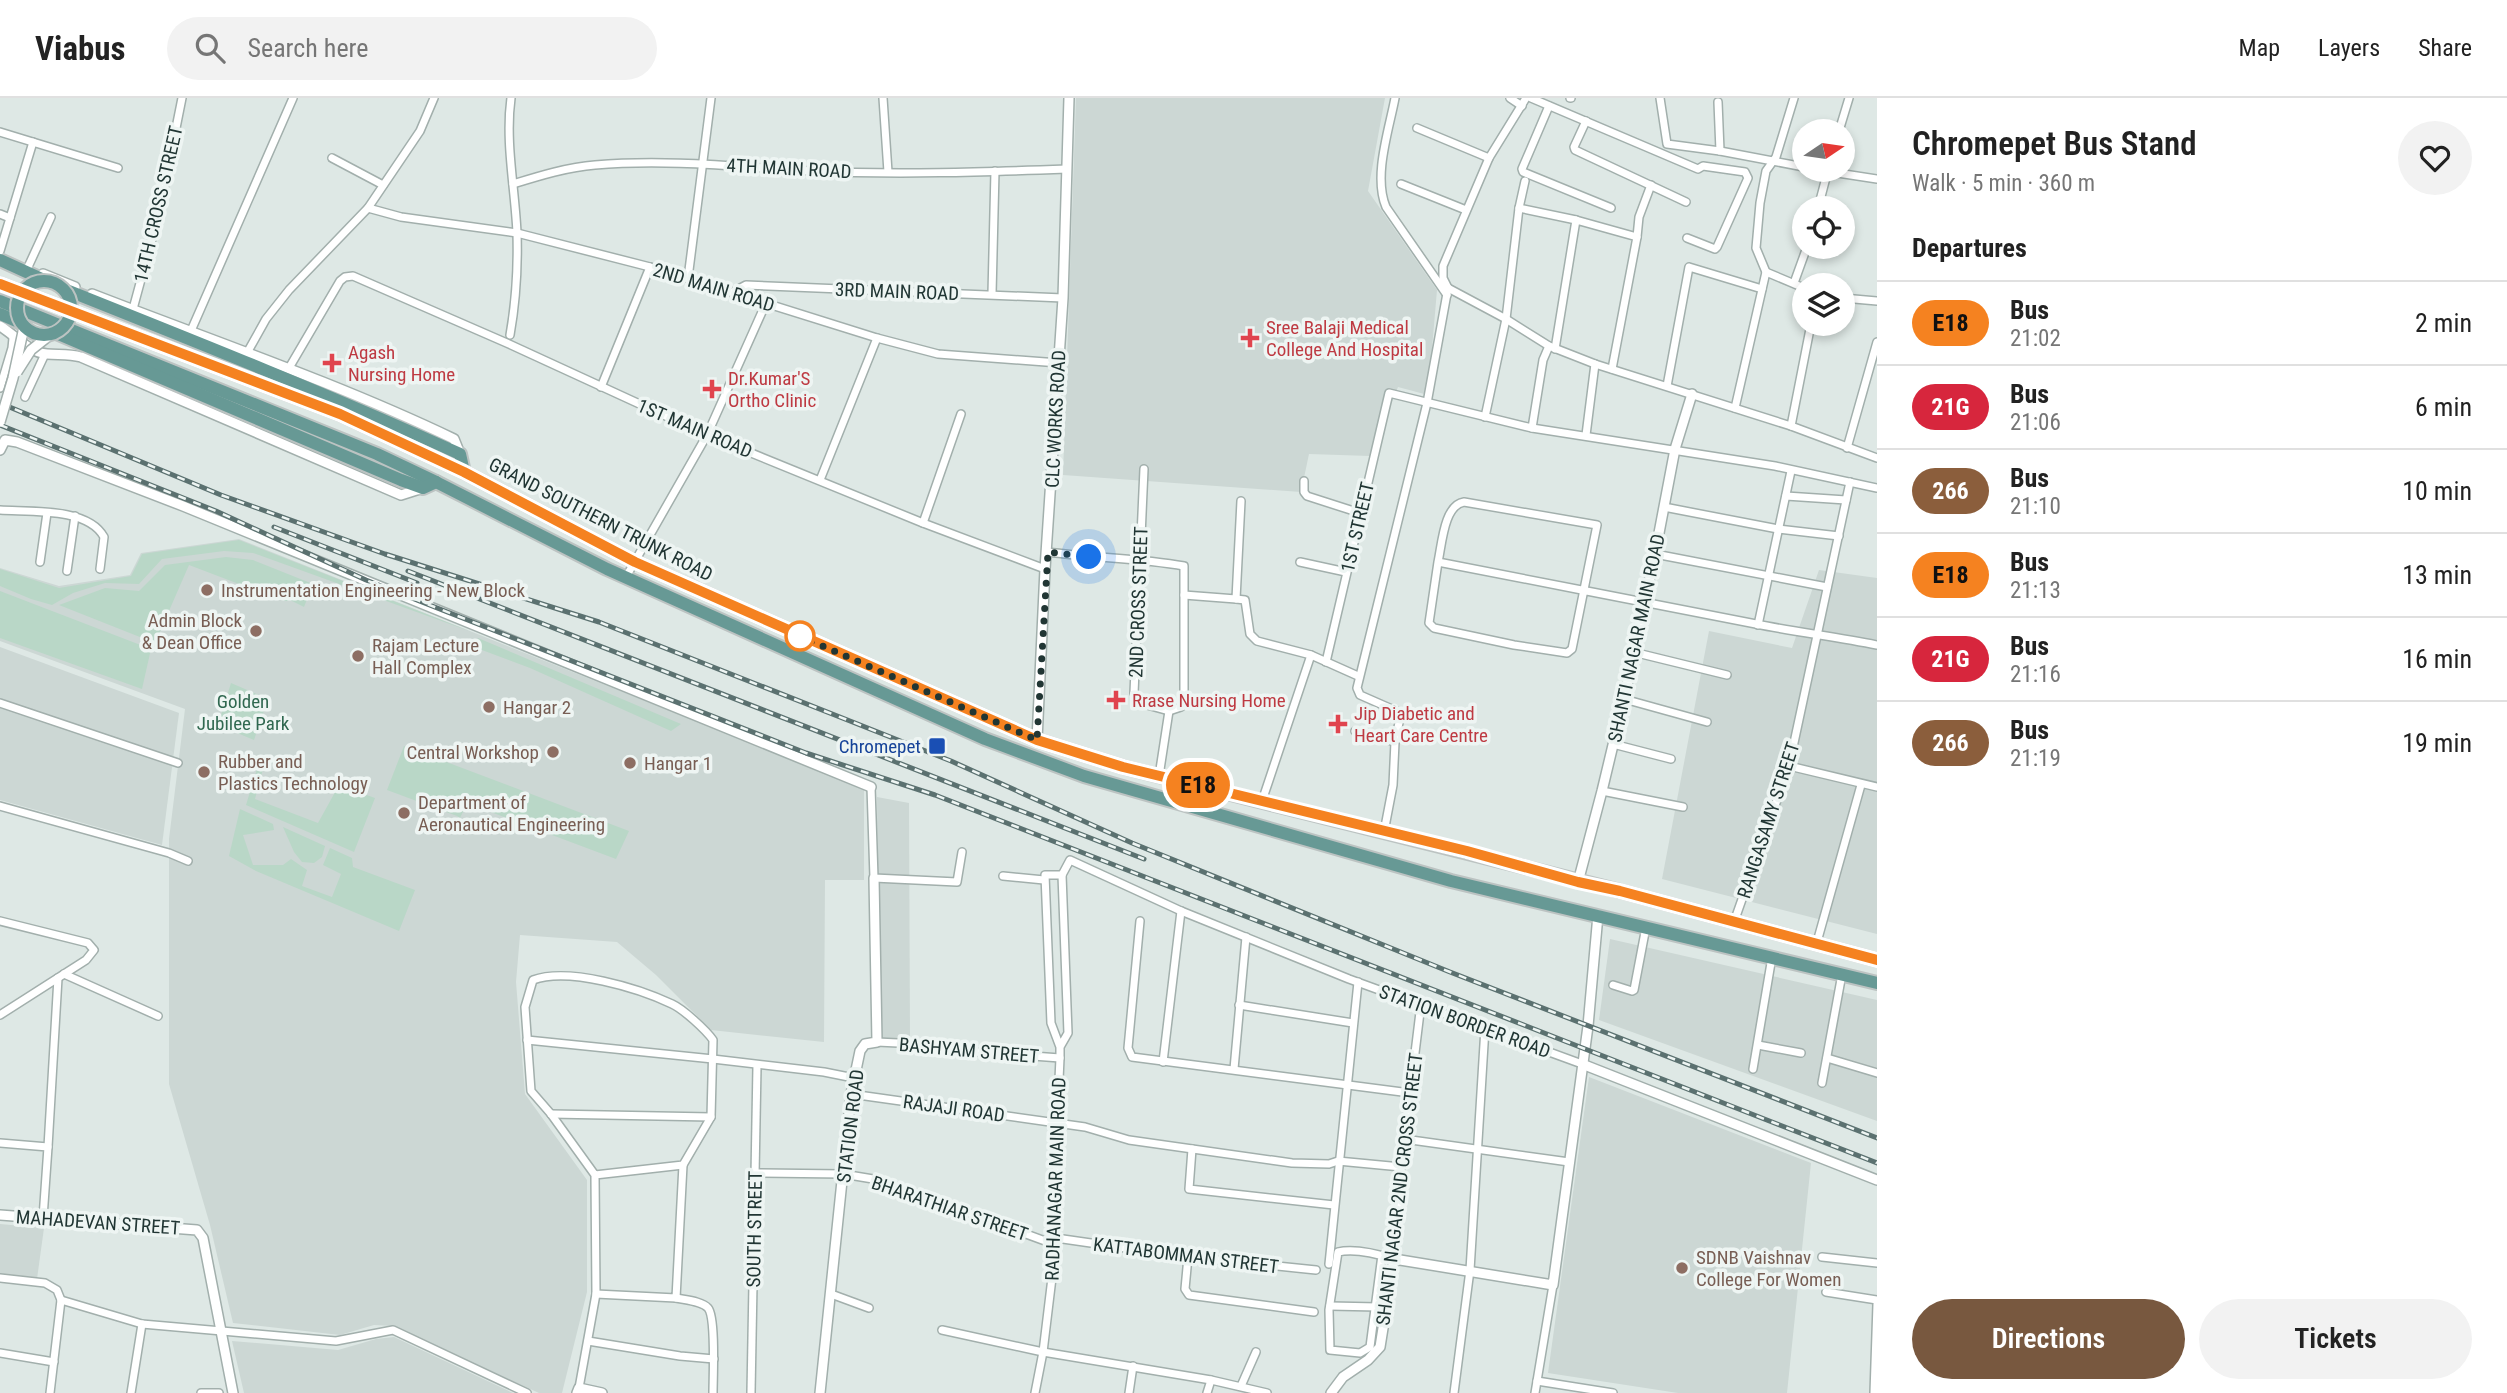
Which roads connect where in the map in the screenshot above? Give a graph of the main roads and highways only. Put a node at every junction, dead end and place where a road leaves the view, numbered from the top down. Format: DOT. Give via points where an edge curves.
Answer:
graph roads {
  1 [pos="0,260"];
  2 [pos="46,281"];
  3 [pos="0,284"];
  4 [pos="64,289"];
  5 [pos="0,301"];
  6 [pos="0,314"];
  7 [pos="23,325"];
  8 [pos="53,334"];
  9 [pos="464,472"];
  10 [pos="436,482"];
  11 [pos="1877,960"];
  12 [pos="1877,983"];
  1 -- 2 [label="main road"];
  2 -- 4 [label="main road, bridge"];
  2 -- 7 [label="main road, bridge" via="23,291 17,307"];
  3 -- 9 [label="main road, GRAND SOUTHERN TRUNK ROAD" via="340,414"];
  4 -- 8 [label="main road, bridge" via="71,313 63,328"];
  4 -- 9 [label="main road" via="328,395 460,454"];
  5 -- 10 [label="main road, GRAND SOUTHERN TRUNK ROAD"];
  6 -- 7 [label="main road"];
  7 -- 8 [label="main road, bridge" via="36,334"];
  8 -- 10 [label="main road" via="401,480 423,488"];
  9 -- 11 [label="main road, GRAND SOUTHERN TRUNK ROAD" via="635,562 1037,740 1159,776 1467,851"];
  10 -- 12 [label="main road, GRAND SOUTHERN TRUNK ROAD" via="626,577 985,739 1095,780 1451,881"];
}
